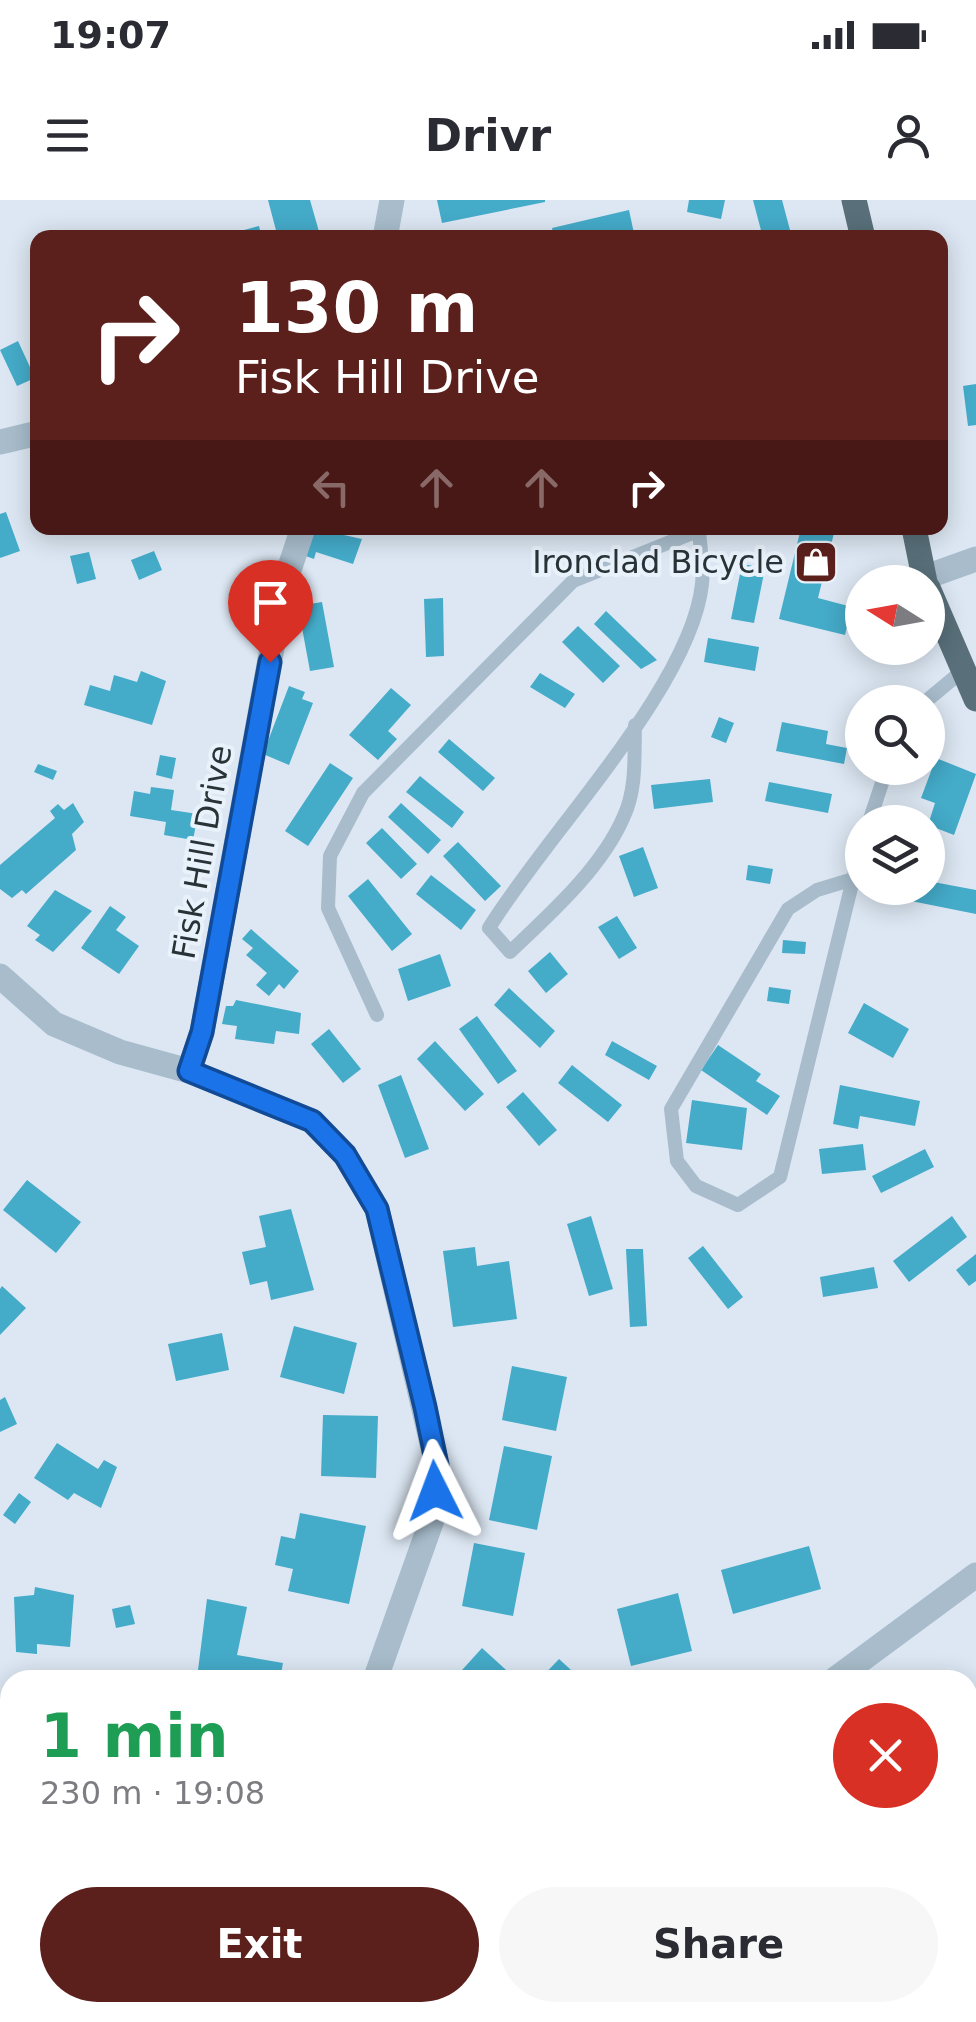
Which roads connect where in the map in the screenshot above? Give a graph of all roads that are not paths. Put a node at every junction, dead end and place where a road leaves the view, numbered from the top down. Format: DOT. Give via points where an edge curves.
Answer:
graph roads {
  1 [pos="392,200"];
  2 [pos="854,200"];
  3 [pos="386,230"];
  4 [pos="861,230"];
  5 [pos="30,435"];
  6 [pos="0,442"];
  7 [pos="301,535"];
  8 [pos="687,535"];
  9 [pos="702,535"];
  10 [pos="915,535"];
  11 [pos="976,559"];
  12 [pos="921,565"];
  13 [pos="945,574"];
  14 [pos="945,632"];
  15 [pos="961,672"];
  16 [pos="945,686"];
  17 [pos="976,699"];
  18 [pos="636,725"];
  19 [pos="850,880"];
  20 [pos="0,976"];
  21 [pos="377,1014"];
  22 [pos="189,1071"];
  23 [pos="976,1575"];
  24 [pos="378,1670"];
  25 [pos="848,1670"];
  1 -- 3 [label="street"];
  2 -- 4 [label="main road"];
  5 -- 6 [label="street"];
  7 -- 22 [label="street, Fisk Hill Drive" via="283,588 202,1032"];
  8 -- 21 [label="lane" via="574,580 363,793 330,856 328,908"];
  9 -- 18 [label="lane" via="702,584 682,656"];
  10 -- 12 [label="main road"];
  11 -- 13 [label="street"];
  14 -- 15 [label="main road"];
  15 -- 16 [label="lane"];
  15 -- 17 [label="main road"];
  18 -- 18 [label="lane" via="489,928 510,952 598,858 624,816"];
  19 -- 19 [label="lane" via="788,909 671,1109 676,1161 696,1186 738,1206 780,1176"];
  20 -- 22 [label="street" via="54,1024"];
  22 -- 24 [label="street" via="312,1121 345,1155 377,1209 437,1465 433,1518"];
  23 -- 25 [label="street"];
}
